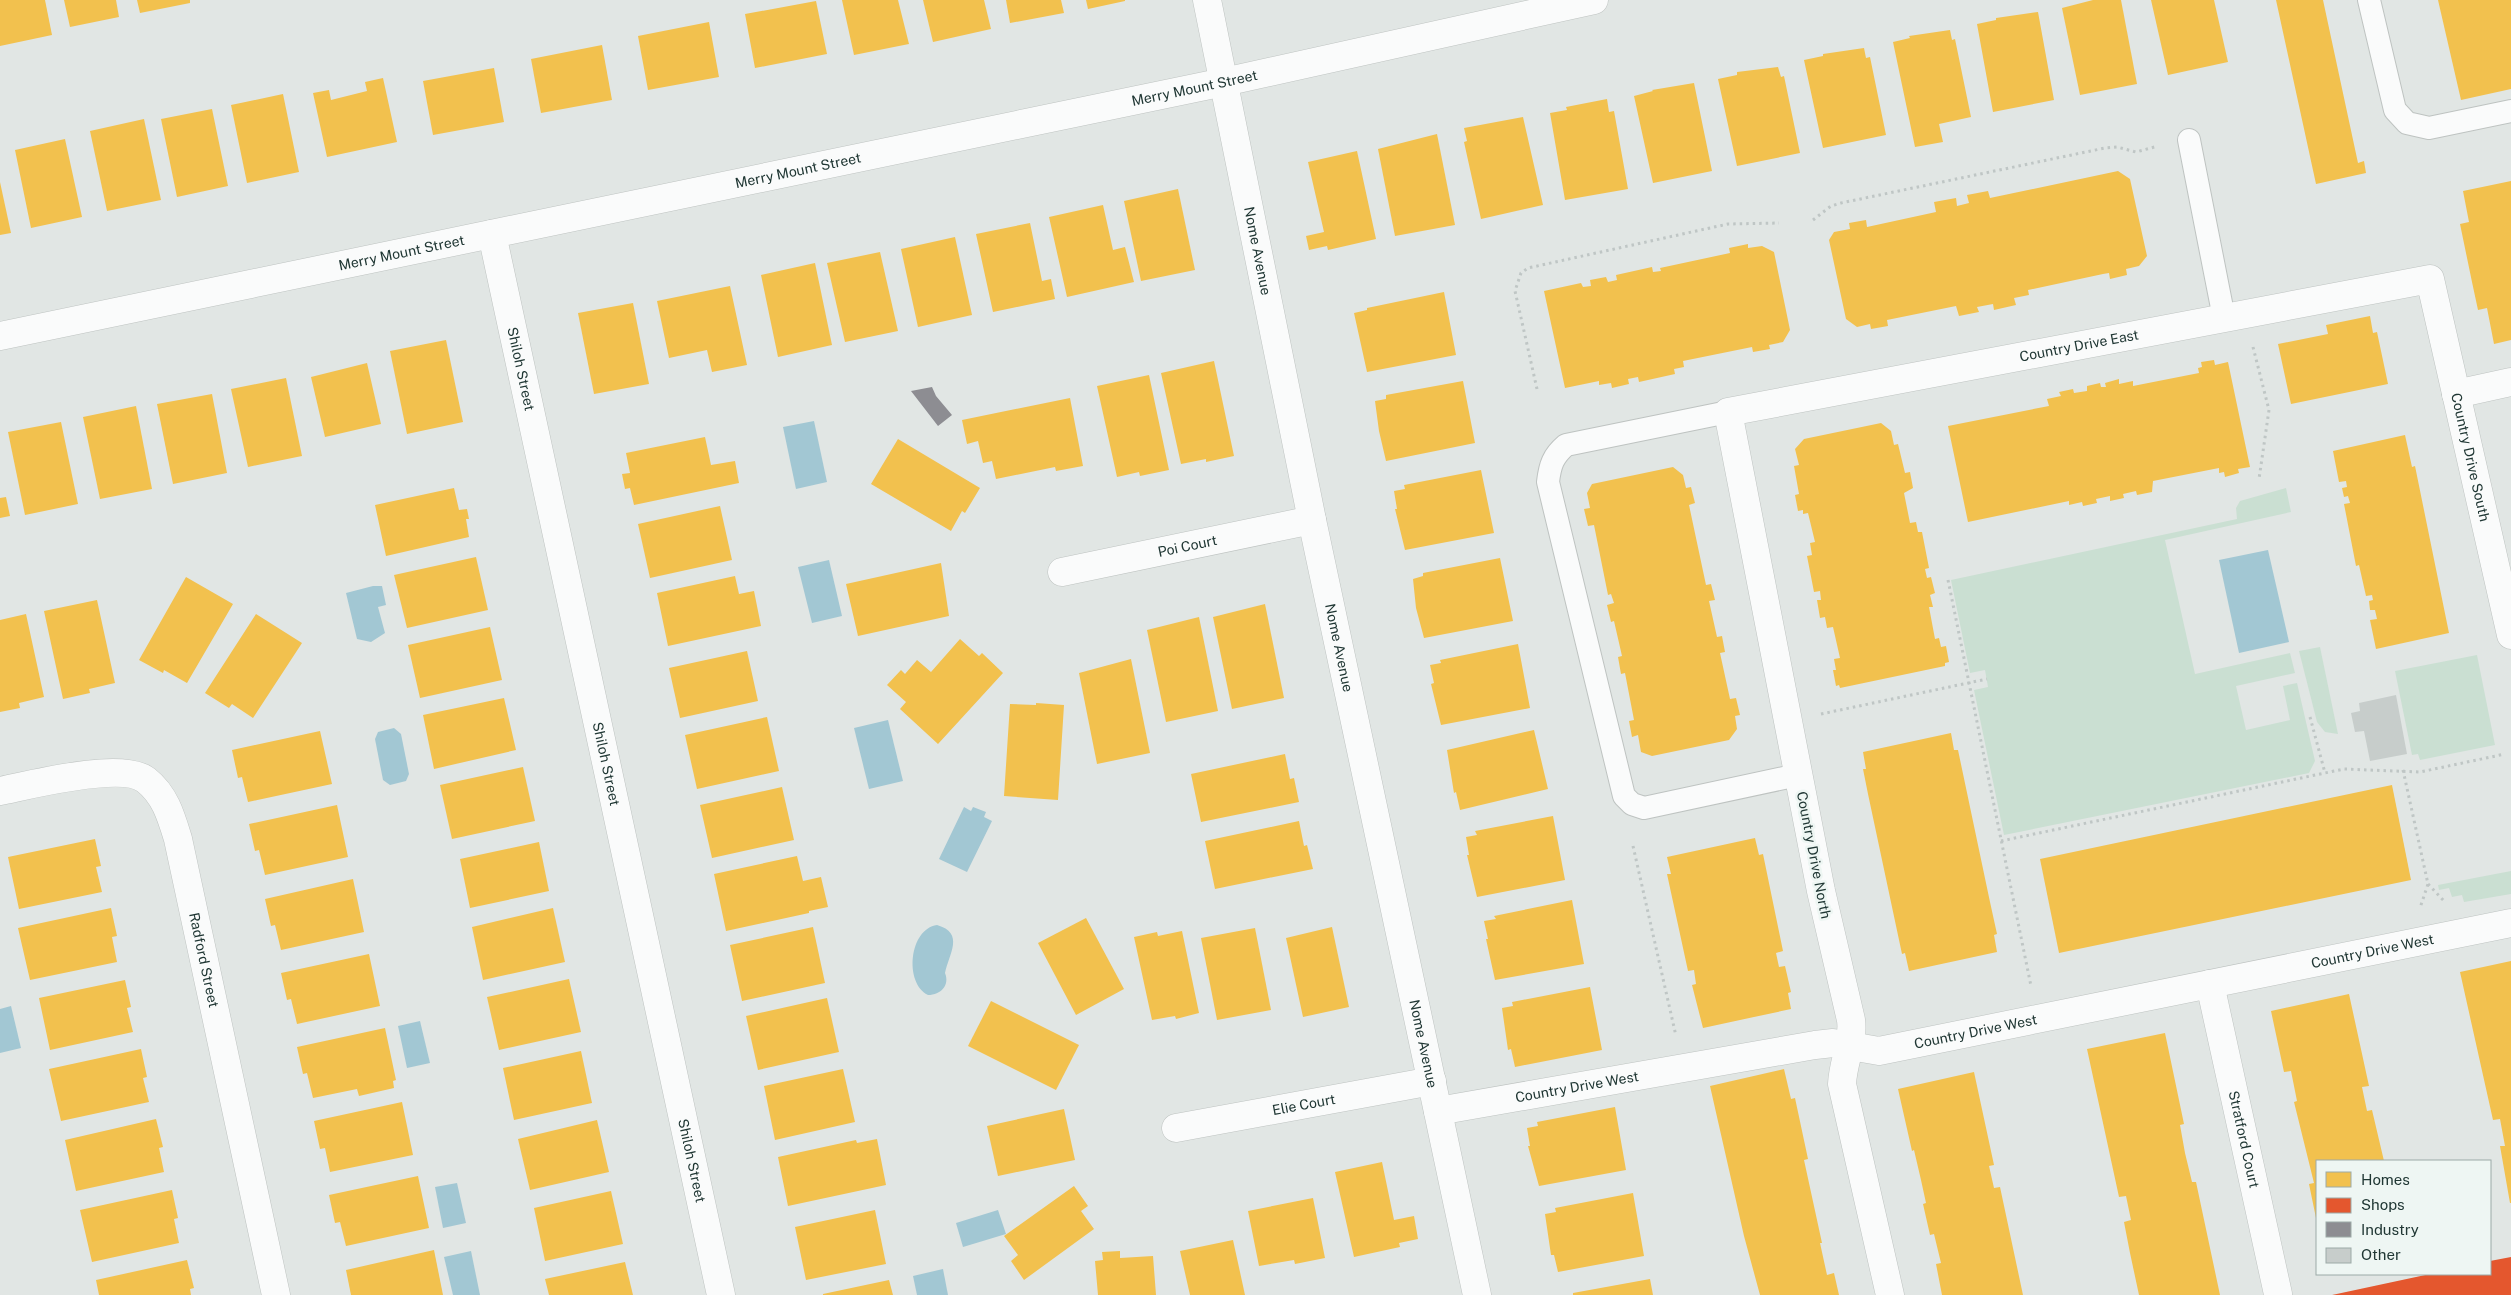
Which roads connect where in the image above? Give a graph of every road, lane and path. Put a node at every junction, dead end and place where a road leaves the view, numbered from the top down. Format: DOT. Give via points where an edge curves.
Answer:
graph roads {
  1 [pos="1207,0"];
  2 [pos="1594,0"];
  3 [pos="2369,0"];
  4 [pos="1224,82"];
  5 [pos="2511,111"];
  6 [pos="2189,140"];
  7 [pos="2166,144"];
  8 [pos="1812,220"];
  9 [pos="1779,223"];
  10 [pos="492,234"];
  11 [pos="2430,279"];
  12 [pos="2224,318"];
  13 [pos="0,336"];
  14 [pos="2252,342"];
  15 [pos="2511,382"];
  16 [pos="1537,389"];
  17 [pos="2456,394"];
  18 [pos="1728,412"];
  19 [pos="2259,479"];
  20 [pos="1312,520"];
  21 [pos="1062,572"];
  22 [pos="1948,580"];
  23 [pos="2511,635"];
  24 [pos="1987,679"];
  25 [pos="1969,683"];
  26 [pos="1816,715"];
  27 [pos="2310,717"];
  28 [pos="2505,754"];
  29 [pos="2403,770"];
  30 [pos="2324,773"];
  31 [pos="1798,775"];
  32 [pos="0,791"];
  33 [pos="2001,841"];
  34 [pos="1633,846"];
  35 [pos="2428,884"];
  36 [pos="2448,904"];
  37 [pos="2419,912"];
  38 [pos="2511,923"];
  39 [pos="2210,984"];
  40 [pos="2037,1019"];
  41 [pos="1678,1044"];
  42 [pos="1850,1045"];
  43 [pos="1432,1081"];
  44 [pos="1438,1111"];
  45 [pos="1176,1128"];
  46 [pos="2278,1294"];
  47 [pos="276,1295"];
  48 [pos="721,1295"];
  49 [pos="1477,1295"];
  50 [pos="1890,1295"];
  1 -- 4 [label="street, Nome Avenue"];
  2 -- 4 [label="street, Merry Mount Street"];
  3 -- 5 [label="lane" via="2395,110 2407,123 2429,128"];
  4 -- 10 [label="street, Merry Mount Street"];
  4 -- 20 [label="street, Nome Avenue"];
  6 -- 12 [label="lane"];
  7 -- 8 [label="path" via="2136,152 2105,148 1841,203"];
  9 -- 16 [label="path" via="1728,224 1528,268 1521,273 1516,291"];
  10 -- 13 [label="street, Merry Mount Street"];
  10 -- 48 [label="street, Shiloh Street"];
  11 -- 12 [label="street, Country Drive East"];
  11 -- 17 [label="street, Country Drive South"];
  12 -- 18 [label="street, Country Drive East"];
  14 -- 19 [label="path" via="2268,410"];
  15 -- 17 [label="street"];
  17 -- 23 [label="street, Country Drive South"];
  18 -- 31 [label="street, Country Drive North"];
  18 -- 31 [label="lane" via="1566,445 1551,463 1548,482 1624,796 1632,804 1644,808"];
  20 -- 21 [label="street, Poi Court"];
  20 -- 43 [label="street, Nome Avenue"];
  22 -- 25 [label="path"];
  24 -- 25 [label="path"];
  25 -- 26 [label="path"];
  25 -- 33 [label="path"];
  27 -- 30 [label="path"];
  28 -- 29 [label="path" via="2420,772"];
  29 -- 30 [label="path" via="2344,769"];
  29 -- 35 [label="path"];
  30 -- 33 [label="path"];
  31 -- 42 [label="street, Country Drive North" via="1851,1020"];
  32 -- 47 [label="street, Radford Street" via="111,771 145,778 168,806 178,838"];
  33 -- 40 [label="path"];
  34 -- 41 [label="path"];
  35 -- 36 [label="path"];
  35 -- 37 [label="path"];
  38 -- 39 [label="street, Country Drive West"];
  39 -- 40 [label="street, Country Drive West"];
  39 -- 46 [label="street, Stratford Court"];
  40 -- 42 [label="street, Country Drive West" via="1880,1051"];
  42 -- 44 [label="street, Country Drive West" via="1815,1045"];
  42 -- 50 [label="street, Country Drive North" via="1842,1084"];
  43 -- 44 [label="street, Nome Avenue"];
  43 -- 45 [label="street, Elie Court"];
  44 -- 49 [label="street, Nome Avenue"];
}
